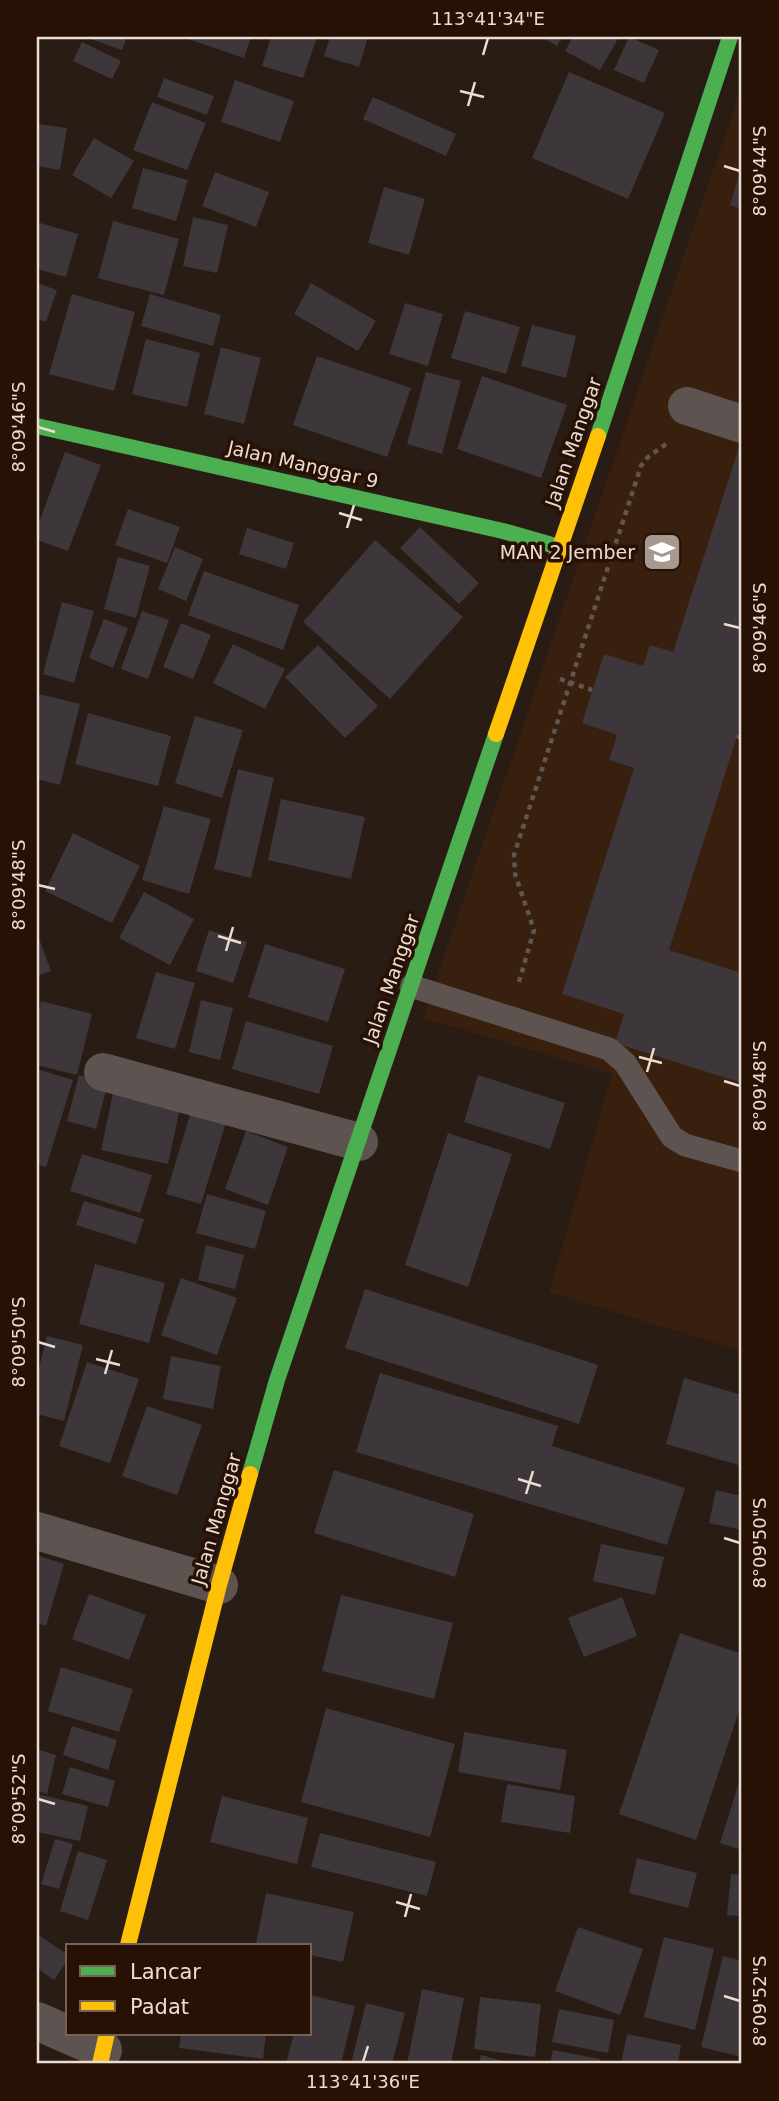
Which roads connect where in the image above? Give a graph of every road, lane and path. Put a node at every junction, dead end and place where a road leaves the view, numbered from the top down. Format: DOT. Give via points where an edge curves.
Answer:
graph roads {
  1 [pos="730,37"];
  2 [pos="713,415"];
  3 [pos="37,426"];
  4 [pos="559,547"];
  5 [pos="411,986"];
  6 [pos="508,1017"];
  7 [pos="103,1072"];
  8 [pos="359,1142"];
  9 [pos="742,1161"];
  10 [pos="37,1531"];
  11 [pos="219,1585"];
  12 [pos="128,1944"];
  13 [pos="37,2021"];
  14 [pos="66,2033"];
  15 [pos="70,2035"];
  16 [pos="103,2049"];
  1 -- 4 [label="main road, Jalan Manggar"];
  2 -- 6 [label="path" via="641,466 514,855 515,874 534,930"];
  3 -- 4 [label="main road, Jalan Manggar 9"];
  4 -- 5 [label="main road, Jalan Manggar"];
  5 -- 6 [label="lane"];
  5 -- 8 [label="main road, Jalan Manggar"];
  6 -- 9 [label="lane" via="609,1049 625,1063 672,1137"];
  7 -- 8 [label="street"];
  8 -- 11 [label="main road, Jalan Manggar" via="277,1380"];
  10 -- 11 [label="street"];
  11 -- 12 [label="main road, Jalan Manggar"];
  13 -- 14 [label="street"];
  15 -- 16 [label="street"];
}
